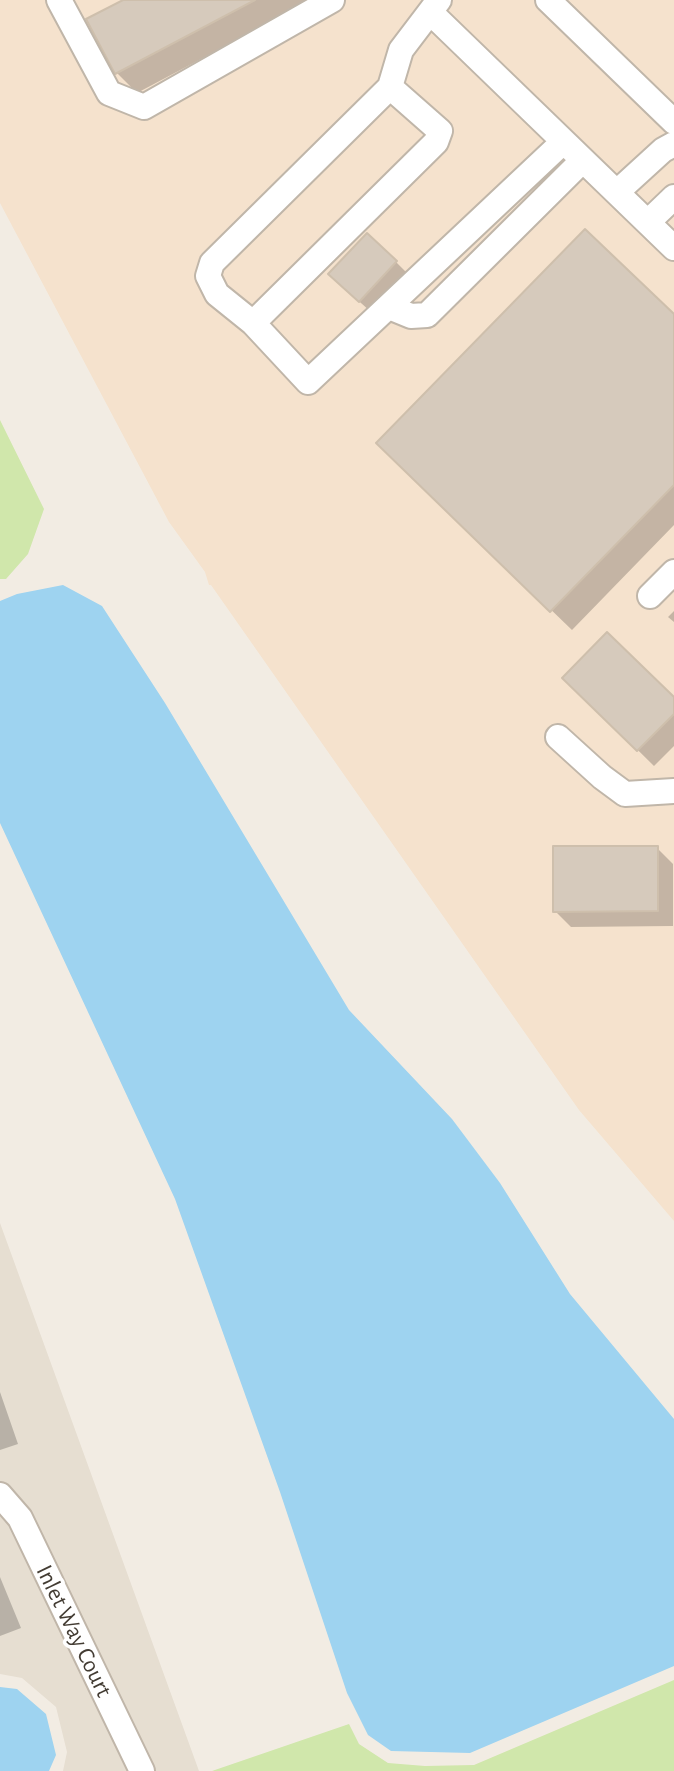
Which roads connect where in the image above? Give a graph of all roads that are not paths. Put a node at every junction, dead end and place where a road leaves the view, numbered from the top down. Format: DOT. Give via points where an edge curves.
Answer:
graph roads {
  1 [pos="332,0"];
  2 [pos="548,0"];
  3 [pos="62,1"];
  4 [pos="434,6"];
  5 [pos="390,87"];
  6 [pos="674,122"];
  7 [pos="563,142"];
  8 [pos="674,144"];
  9 [pos="583,160"];
  10 [pos="617,192"];
  11 [pos="674,197"];
  12 [pos="649,221"];
  13 [pos="674,248"];
  14 [pos="389,307"];
  15 [pos="253,323"];
  16 [pos="674,572"];
  17 [pos="650,596"];
  18 [pos="558,737"];
  19 [pos="674,791"];
  20 [pos="0,1495"];
  21 [pos="142,1771"];
  1 -- 3 [label="street" via="144,107 109,93"];
  2 -- 6 [label="street"];
  4 -- 5 [label="street" via="401,50"];
  4 -- 7 [label="street"];
  5 -- 15 [label="street" via="212,263 208,276 217,294"];
  5 -- 15 [label="street" via="440,131 436,142"];
  7 -- 9 [label="street"];
  7 -- 14 [label="street"];
  8 -- 10 [label="street"];
  9 -- 10 [label="street"];
  9 -- 14 [label="street" via="427,315 411,316"];
  10 -- 12 [label="street"];
  11 -- 12 [label="street"];
  12 -- 13 [label="street"];
  14 -- 15 [label="street" via="309,382"];
  16 -- 17 [label="street"];
  18 -- 19 [label="street" via="625,794"];
  20 -- 21 [label="street, Inlet Way Court" via="20,1518"];
}
